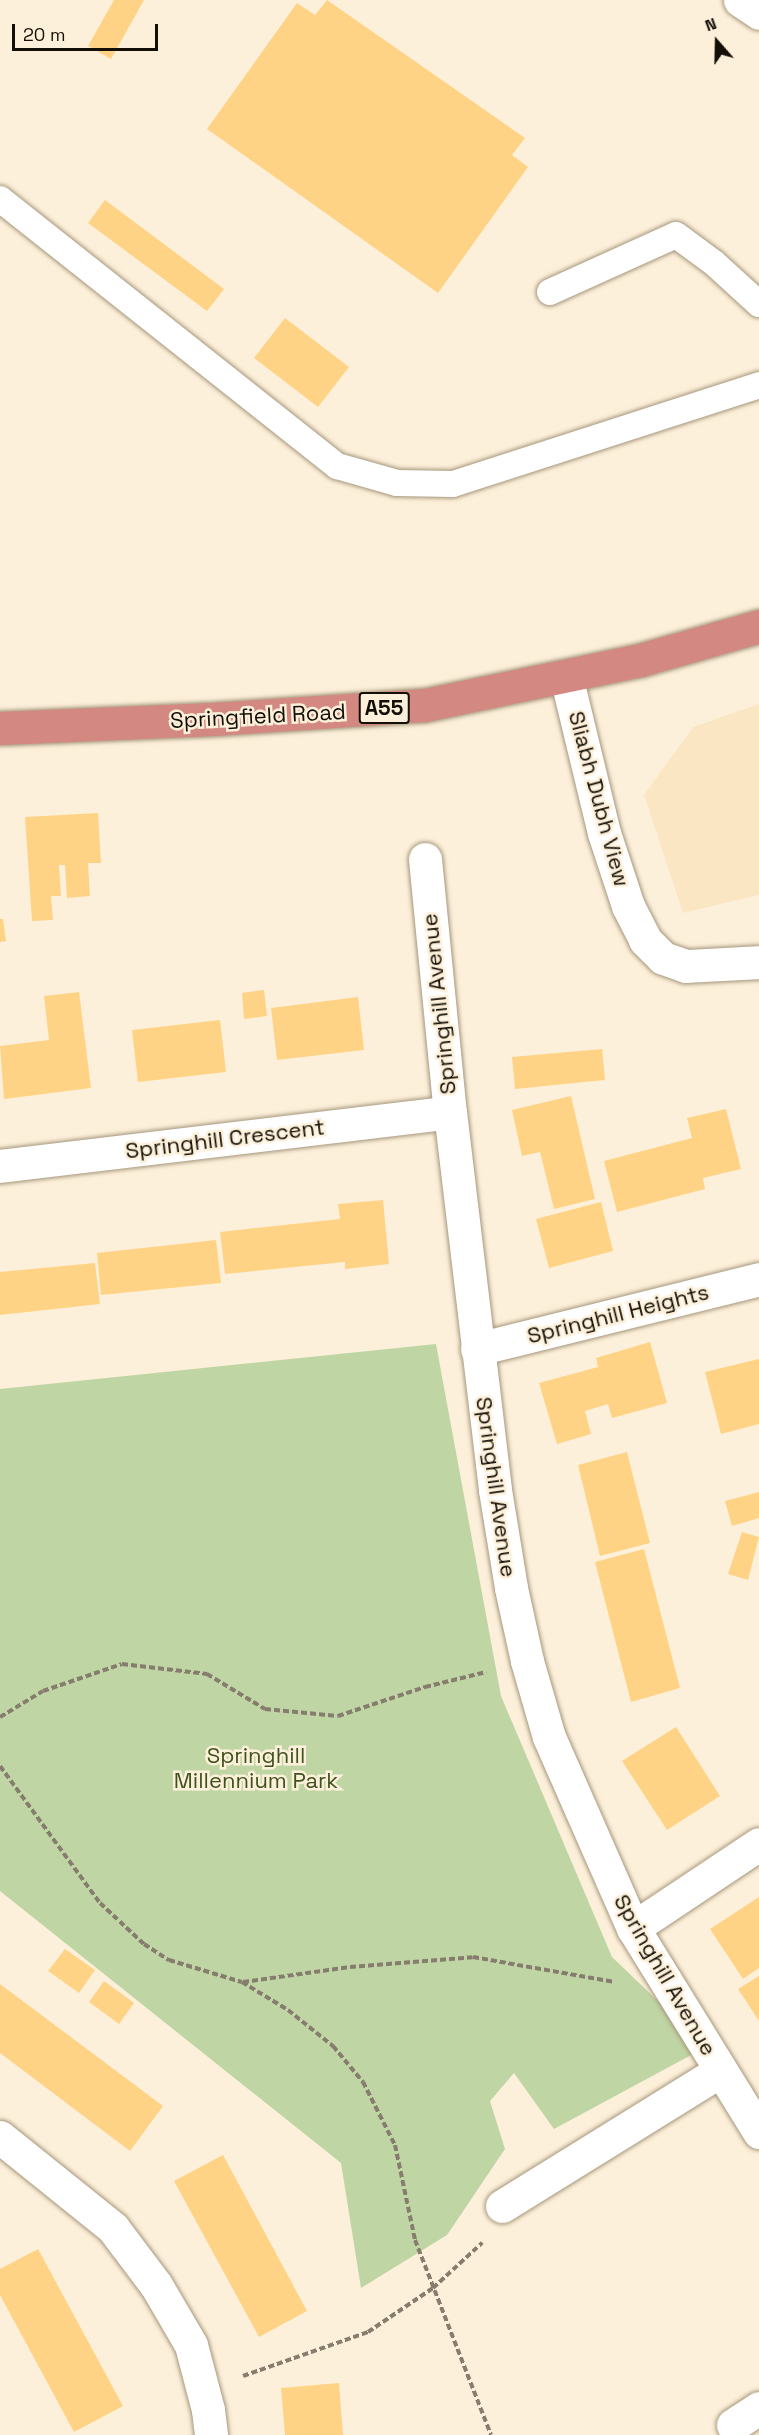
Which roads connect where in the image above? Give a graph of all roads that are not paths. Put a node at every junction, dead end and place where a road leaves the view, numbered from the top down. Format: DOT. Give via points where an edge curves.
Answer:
graph roads {
  1 [pos="740,0"];
  2 [pos="759,14"];
  3 [pos="0,199"];
  4 [pos="550,292"];
  5 [pos="759,304"];
  6 [pos="759,386"];
  7 [pos="759,626"];
  8 [pos="566,676"];
  9 [pos="0,728"];
  10 [pos="424,859"];
  11 [pos="759,962"];
  12 [pos="450,1112"];
  13 [pos="0,1166"];
  14 [pos="759,1280"];
  15 [pos="477,1349"];
  16 [pos="759,1844"];
  17 [pos="633,1928"];
  18 [pos="720,2071"];
  19 [pos="759,2132"];
  20 [pos="0,2137"];
  21 [pos="502,2206"];
  22 [pos="211,2435"];
  1 -- 2 [label="street"];
  3 -- 6 [label="lane" via="338,466 397,483 453,484"];
  4 -- 5 [label="lane" via="676,235 714,262"];
  7 -- 8 [label="highway, Springfield Road / A55" via="640,660"];
  8 -- 9 [label="highway, Springfield Road / A55" via="404,706"];
  8 -- 11 [label="street, Sliabh Dubh View" via="604,833 628,906 645,940 663,958 686,966"];
  10 -- 12 [label="street, Springhill Avenue"];
  12 -- 13 [label="street, Springhill Crescent"];
  12 -- 15 [label="street, Springhill Avenue"];
  14 -- 15 [label="street, Springhill Heights"];
  15 -- 17 [label="street, Springhill Avenue" via="495,1490 527,1661 549,1737"];
  16 -- 17 [label="street"];
  17 -- 18 [label="street, Springhill Avenue"];
  18 -- 19 [label="street, Springhill Avenue"];
  18 -- 21 [label="street, Springhill Avenue"];
  20 -- 22 [label="street" via="113,2228 156,2285 191,2345"];
}
